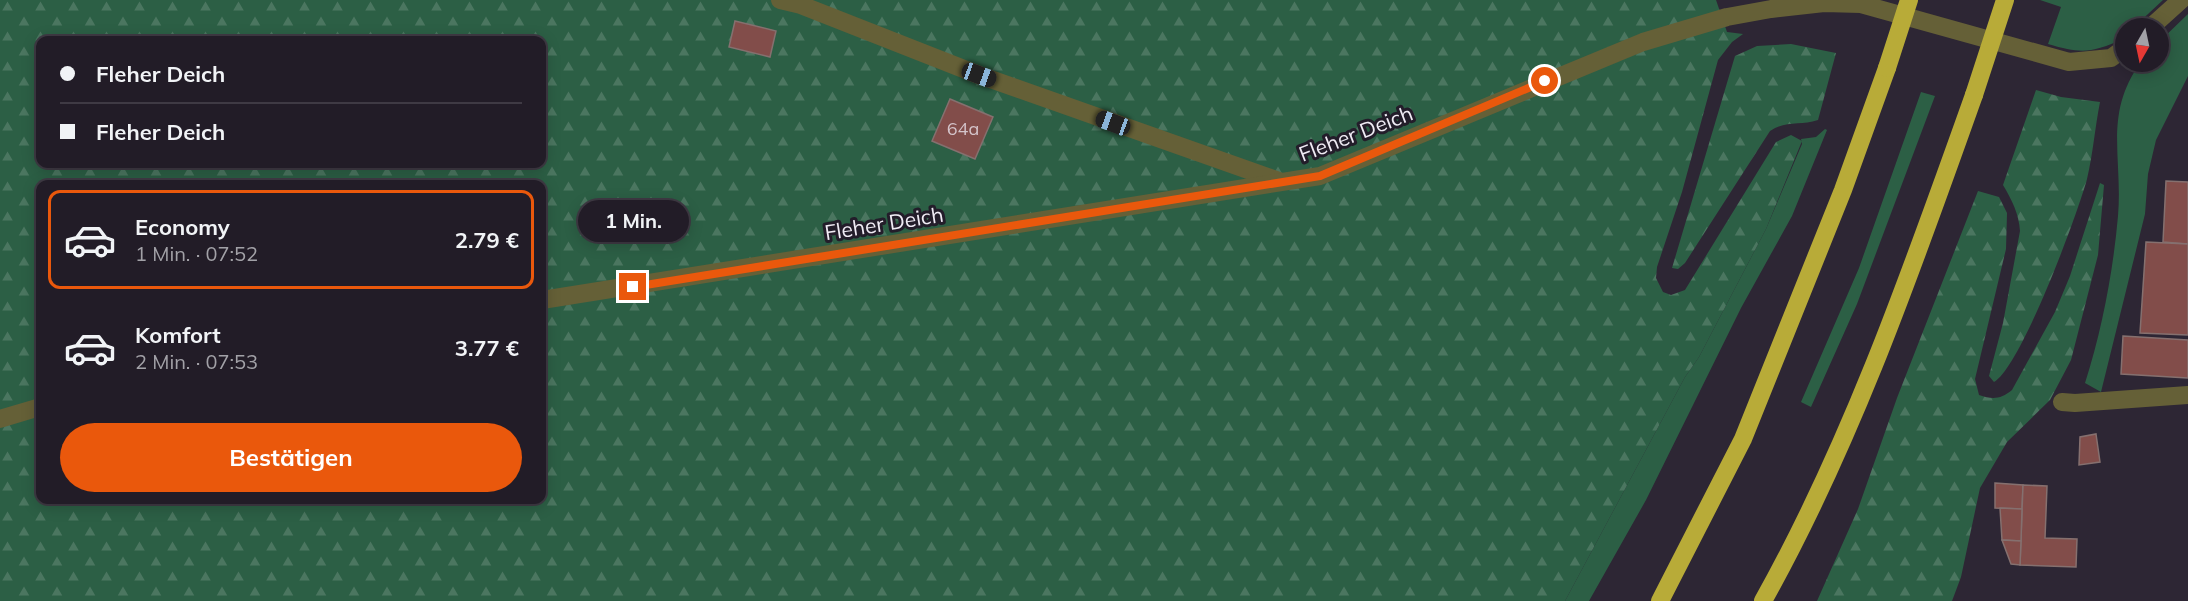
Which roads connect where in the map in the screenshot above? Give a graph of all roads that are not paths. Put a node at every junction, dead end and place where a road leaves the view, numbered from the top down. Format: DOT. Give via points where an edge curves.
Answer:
graph roads {
  1 [pos="780,0"];
  2 [pos="1909,0"];
  3 [pos="2005,0"];
  4 [pos="2181,0"];
  5 [pos="2161,18"];
  6 [pos="2115,55"];
  7 [pos="1284,183"];
  8 [pos="546,299"];
  9 [pos="2188,394"];
  10 [pos="2062,402"];
  11 [pos="36,408"];
  12 [pos="0,419"];
  13 [pos="1660,601"];
  14 [pos="1763,601"];
  1 -- 7 [label="street"];
  2 -- 13 [label="highway, bridge" via="1843,190 1743,439"];
  3 -- 14 [label="highway, bridge" via="1916,258 1852,415"];
  4 -- 5 [label="street"];
  6 -- 7 [label="street, Fleher Deich" via="2068,62 1861,4 1830,2 1771,9 1727,17 1643,42 1320,176"];
  7 -- 8 [label="street, Fleher Deich"];
  9 -- 10 [label="street"];
  11 -- 12 [label="street"];
}
